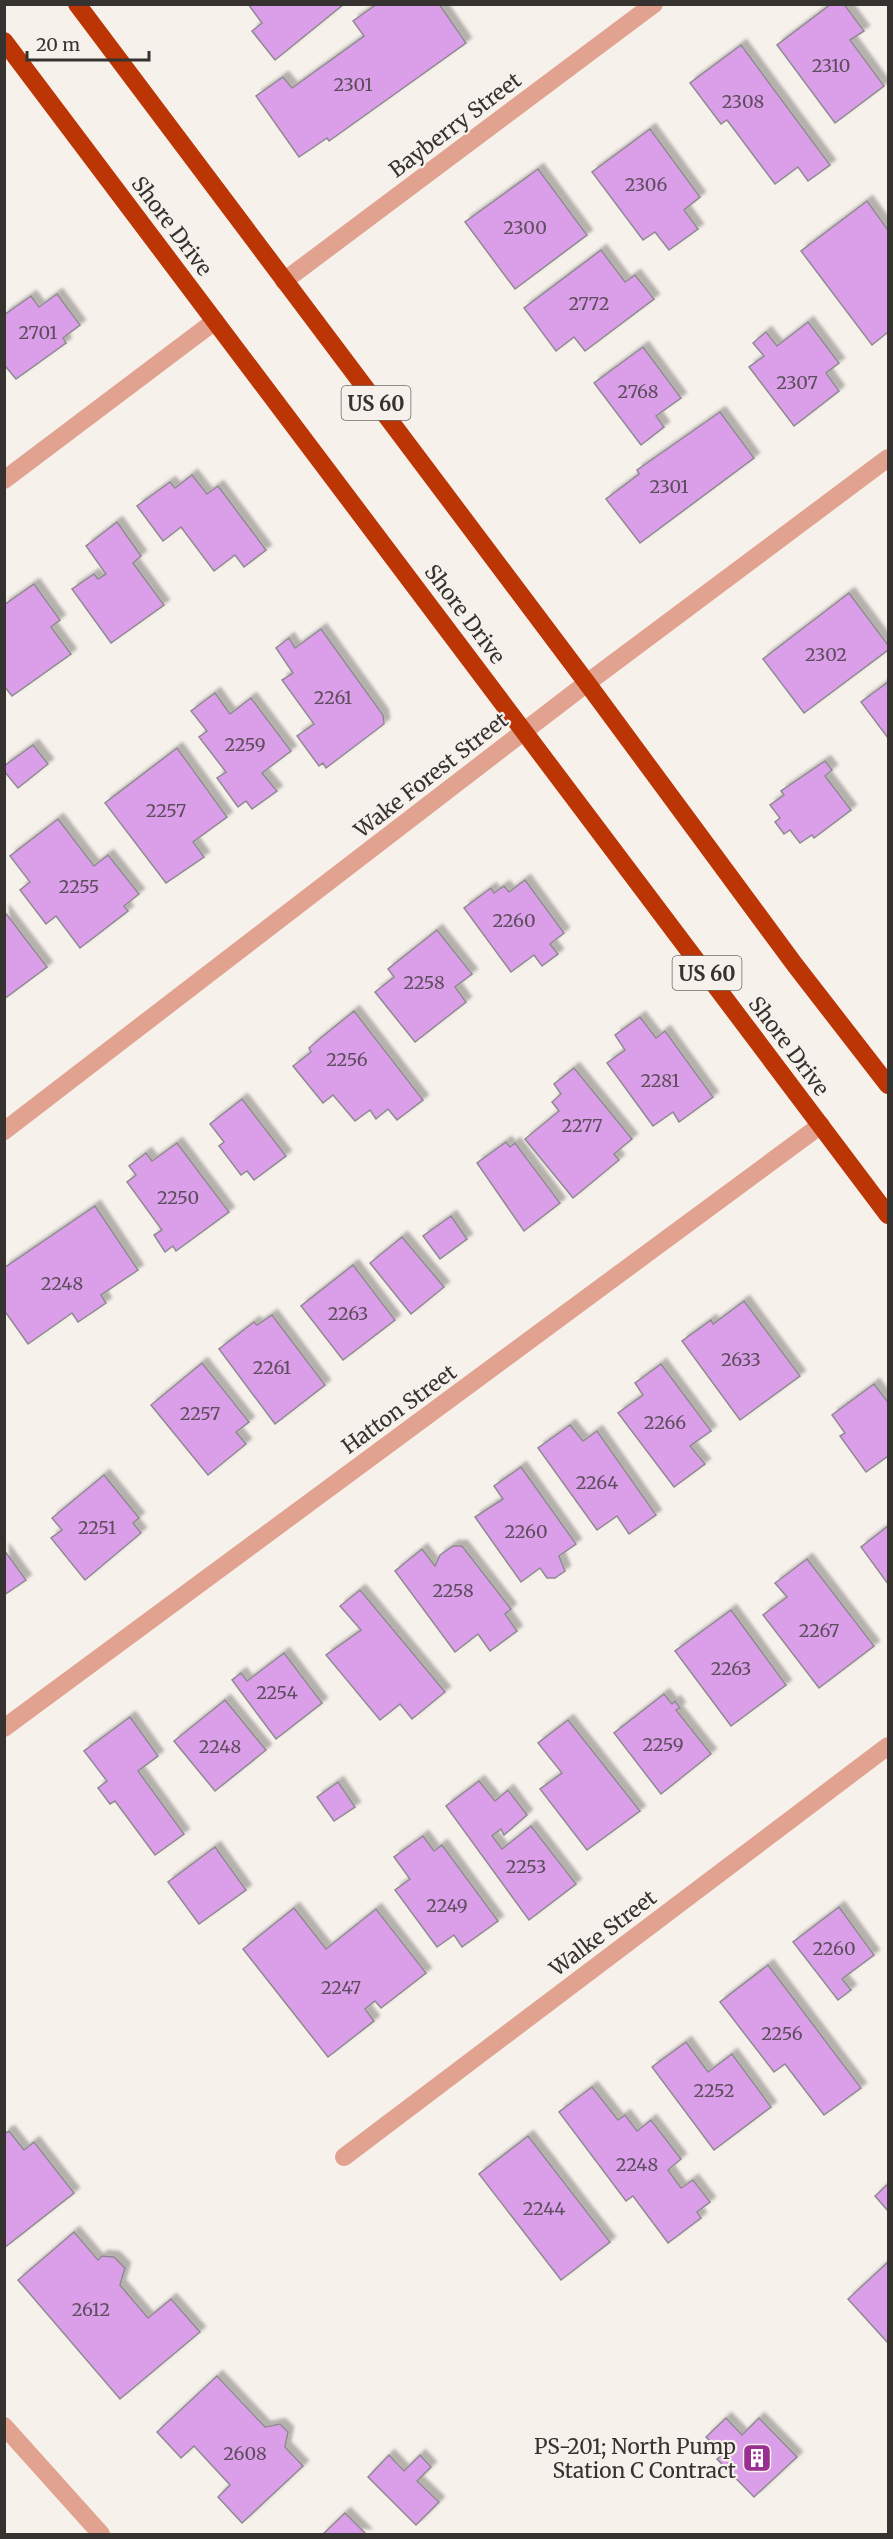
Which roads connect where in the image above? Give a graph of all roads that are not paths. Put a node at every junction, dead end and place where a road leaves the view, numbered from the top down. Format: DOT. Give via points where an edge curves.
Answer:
graph roads {
  1 [pos="77,4"];
  2 [pos="654,4"];
  3 [pos="4,41"];
  4 [pos="284,281"];
  5 [pos="215,321"];
  6 [pos="888,458"];
  7 [pos="4,480"];
  8 [pos="587,683"];
  9 [pos="525,731"];
  10 [pos="886,1075"];
  11 [pos="820,1125"];
  12 [pos="4,1131"];
  13 [pos="888,1215"];
  14 [pos="4,1728"];
  15 [pos="888,1746"];
  16 [pos="344,2157"];
  17 [pos="4,2426"];
  18 [pos="102,2535"];
  1 -- 4 [label="highway, US 60"];
  2 -- 4 [label="street, Bayberry Street"];
  3 -- 5 [label="highway, Shore Drive / US 60"];
  4 -- 8 [label="highway, US 60"];
  5 -- 7 [label="street"];
  5 -- 9 [label="highway, Shore Drive / US 60"];
  6 -- 8 [label="street, Wake Forest Street"];
  8 -- 9 [label="street, Wake Forest Street"];
  8 -- 10 [label="highway, US 60" via="795,965"];
  9 -- 11 [label="highway, Shore Drive / US 60"];
  9 -- 12 [label="street, Wake Forest Street"];
  11 -- 13 [label="highway, Shore Drive / US 60"];
  11 -- 14 [label="street, Hatton Street"];
  15 -- 16 [label="street, Walke Street"];
  17 -- 18 [label="street"];
}
